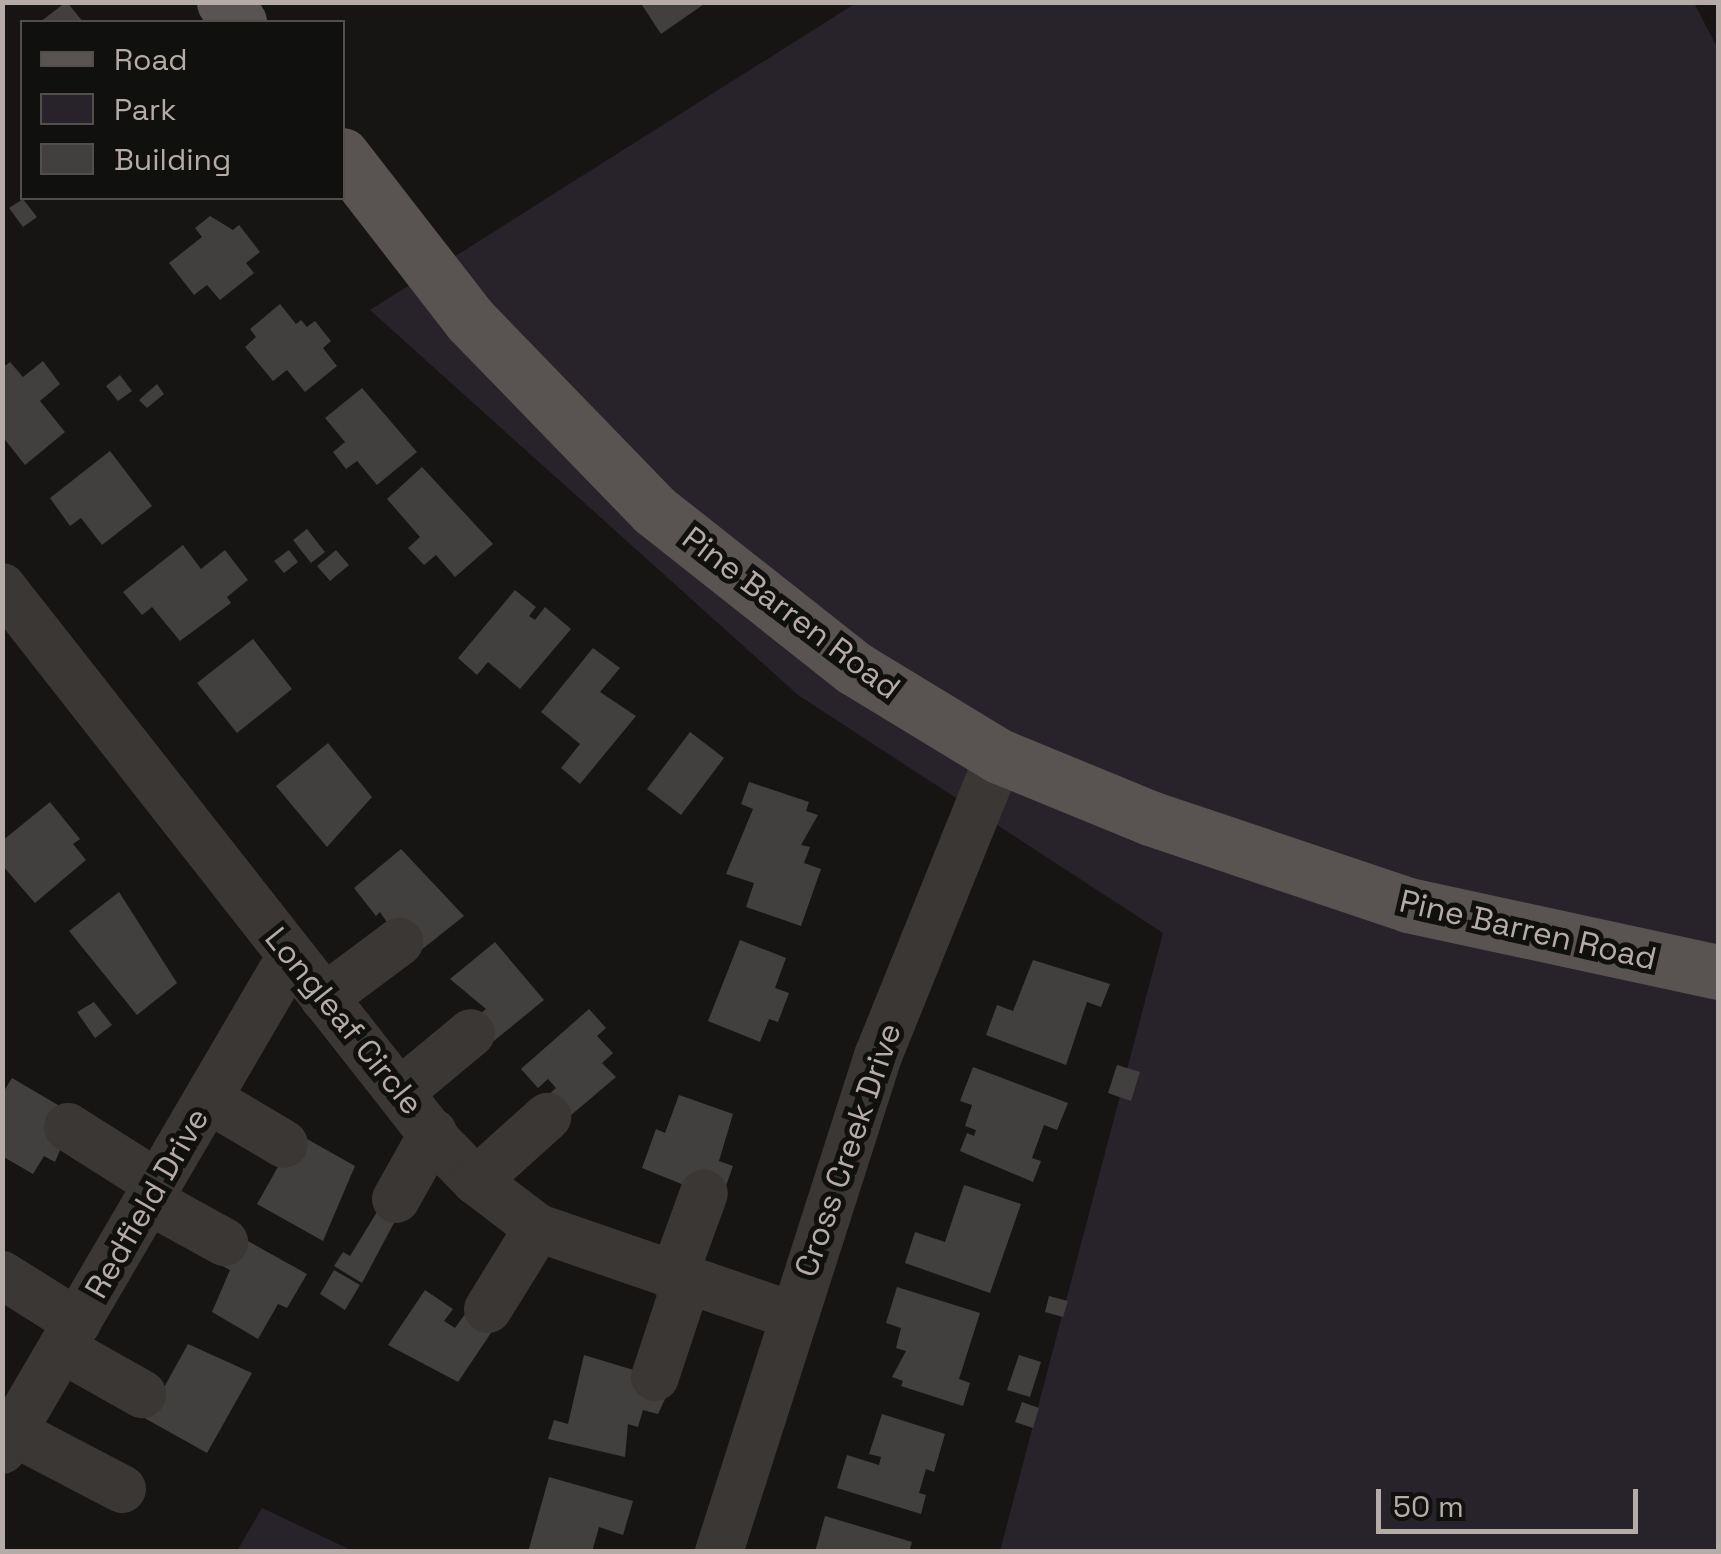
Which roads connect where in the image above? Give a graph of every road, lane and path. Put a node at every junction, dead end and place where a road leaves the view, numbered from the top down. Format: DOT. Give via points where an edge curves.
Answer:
graph roads {
  1 [pos="345,158"];
  2 [pos="2,587"];
  3 [pos="999,756"];
  4 [pos="399,942"];
  5 [pos="291,956"];
  6 [pos="1718,972"];
  7 [pos="324,998"];
  8 [pos="471,1034"];
  9 [pos="400,1092"];
  10 [pos="208,1099"];
  11 [pos="547,1116"];
  12 [pos="68,1127"];
  13 [pos="434,1133"];
  14 [pos="284,1144"];
  15 [pos="476,1181"];
  16 [pos="153,1192"];
  17 [pos="704,1193"];
  18 [pos="396,1199"];
  19 [pos="538,1228"];
  20 [pos="224,1242"];
  21 [pos="2,1276"];
  22 [pos="680,1280"];
  23 [pos="488,1309"];
  24 [pos="790,1314"];
  25 [pos="70,1335"];
  26 [pos="655,1377"];
  27 [pos="142,1394"];
  28 [pos="11,1421"];
  29 [pos="122,1489"];
  30 [pos="719,1552"];
  1 -- 3 [label="main road, Pine Barren Road" via="470,320 654,510 854,668"];
  2 -- 5 [label="street, Longleaf Circle"];
  3 -- 6 [label="main road, Pine Barren Road" via="1150,818 1408,905"];
  3 -- 24 [label="street, Cross Creek Drive" via="878,1056"];
  4 -- 7 [label="street"];
  5 -- 7 [label="street, Longleaf Circle"];
  5 -- 10 [label="street, Redfield Drive"];
  7 -- 9 [label="street, Longleaf Circle"];
  8 -- 9 [label="street"];
  9 -- 13 [label="street, Longleaf Circle"];
  10 -- 14 [label="street"];
  10 -- 16 [label="street, Redfield Drive"];
  11 -- 15 [label="street"];
  12 -- 16 [label="street"];
  13 -- 15 [label="street, Longleaf Circle"];
  13 -- 18 [label="street"];
  15 -- 19 [label="street, Longleaf Circle"];
  16 -- 20 [label="street"];
  16 -- 25 [label="street, Redfield Drive"];
  17 -- 22 [label="street"];
  19 -- 22 [label="street, Longleaf Circle"];
  19 -- 23 [label="street"];
  21 -- 25 [label="street"];
  22 -- 24 [label="street, Longleaf Circle"];
  22 -- 26 [label="street"];
  24 -- 30 [label="street, Cross Creek Drive"];
  25 -- 27 [label="street"];
  25 -- 28 [label="street, Redfield Drive"];
  28 -- 29 [label="street"];
}
